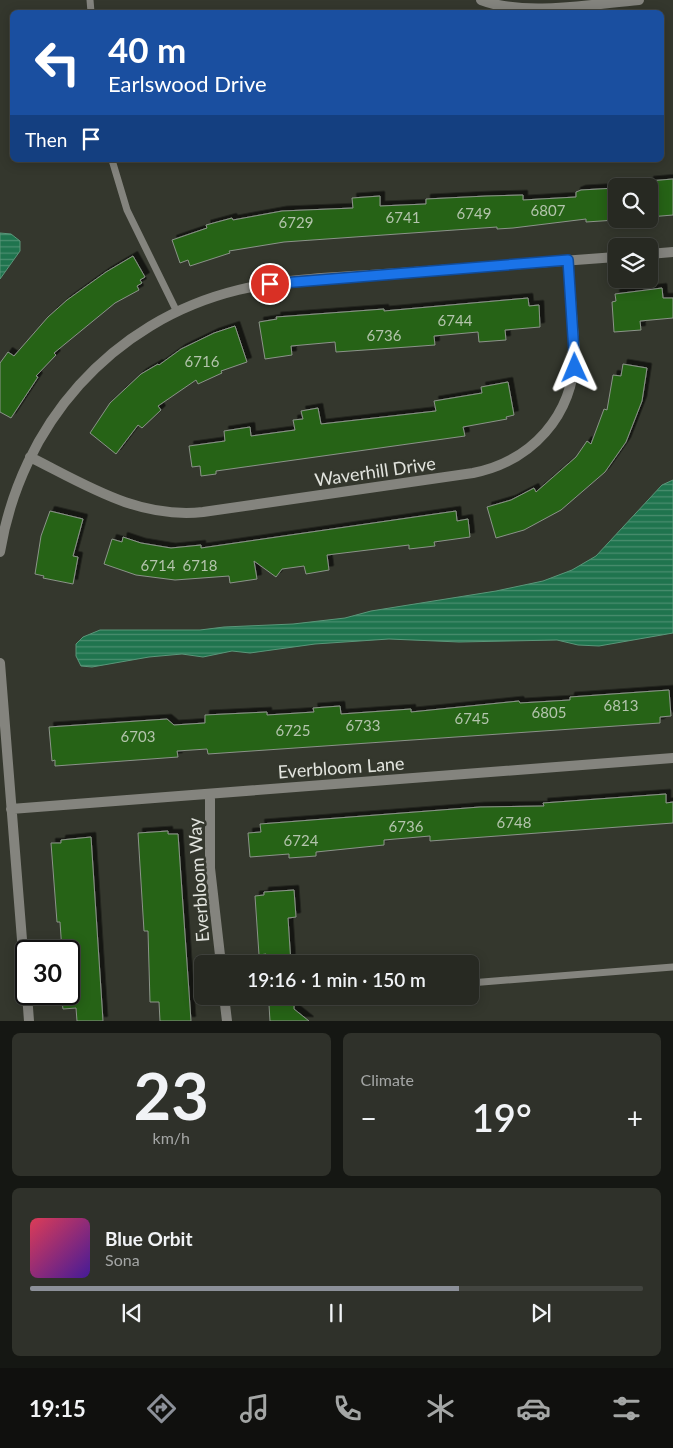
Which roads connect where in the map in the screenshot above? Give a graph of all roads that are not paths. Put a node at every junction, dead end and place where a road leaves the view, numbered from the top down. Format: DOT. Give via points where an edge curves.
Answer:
graph roads {
  1 [pos="481,0"];
  2 [pos="639,0"];
  3 [pos="113,162"];
  4 [pos="673,252"];
  5 [pos="658,253"];
  6 [pos="608,257"];
  7 [pos="568,260"];
  8 [pos="177,312"];
  9 [pos="30,457"];
  10 [pos="0,552"];
  11 [pos="0,663"];
  12 [pos="673,758"];
  13 [pos="210,794"];
  14 [pos="11,809"];
  15 [pos="22,940"];
  16 [pos="220,955"];
  17 [pos="673,967"];
  18 [pos="479,982"];
  19 [pos="28,1005"];
  20 [pos="225,1005"];
  21 [pos="29,1020"];
  22 [pos="227,1020"];
  1 -- 2 [label="street" via="524,8"];
  3 -- 8 [label="lane" via="127,210"];
  4 -- 5 [label="street"];
  6 -- 7 [label="street"];
  7 -- 8 [label="street" via="270,284 223,294"];
  7 -- 9 [label="street, Waverhill Drive" via="575,368 568,394 560,412 541,438 497,467 178,514 124,504"];
  8 -- 9 [label="street" via="125,343 86,377 56,412"];
  9 -- 10 [label="street" via="8,510"];
  11 -- 14 [label="street"];
  12 -- 13 [label="street, Everbloom Lane"];
  13 -- 14 [label="street, Everbloom Lane"];
  13 -- 16 [label="street, Everbloom Way" via="210,868"];
  14 -- 15 [label="street"];
  17 -- 18 [label="lane"];
  19 -- 21 [label="street"];
  20 -- 22 [label="street"];
}
